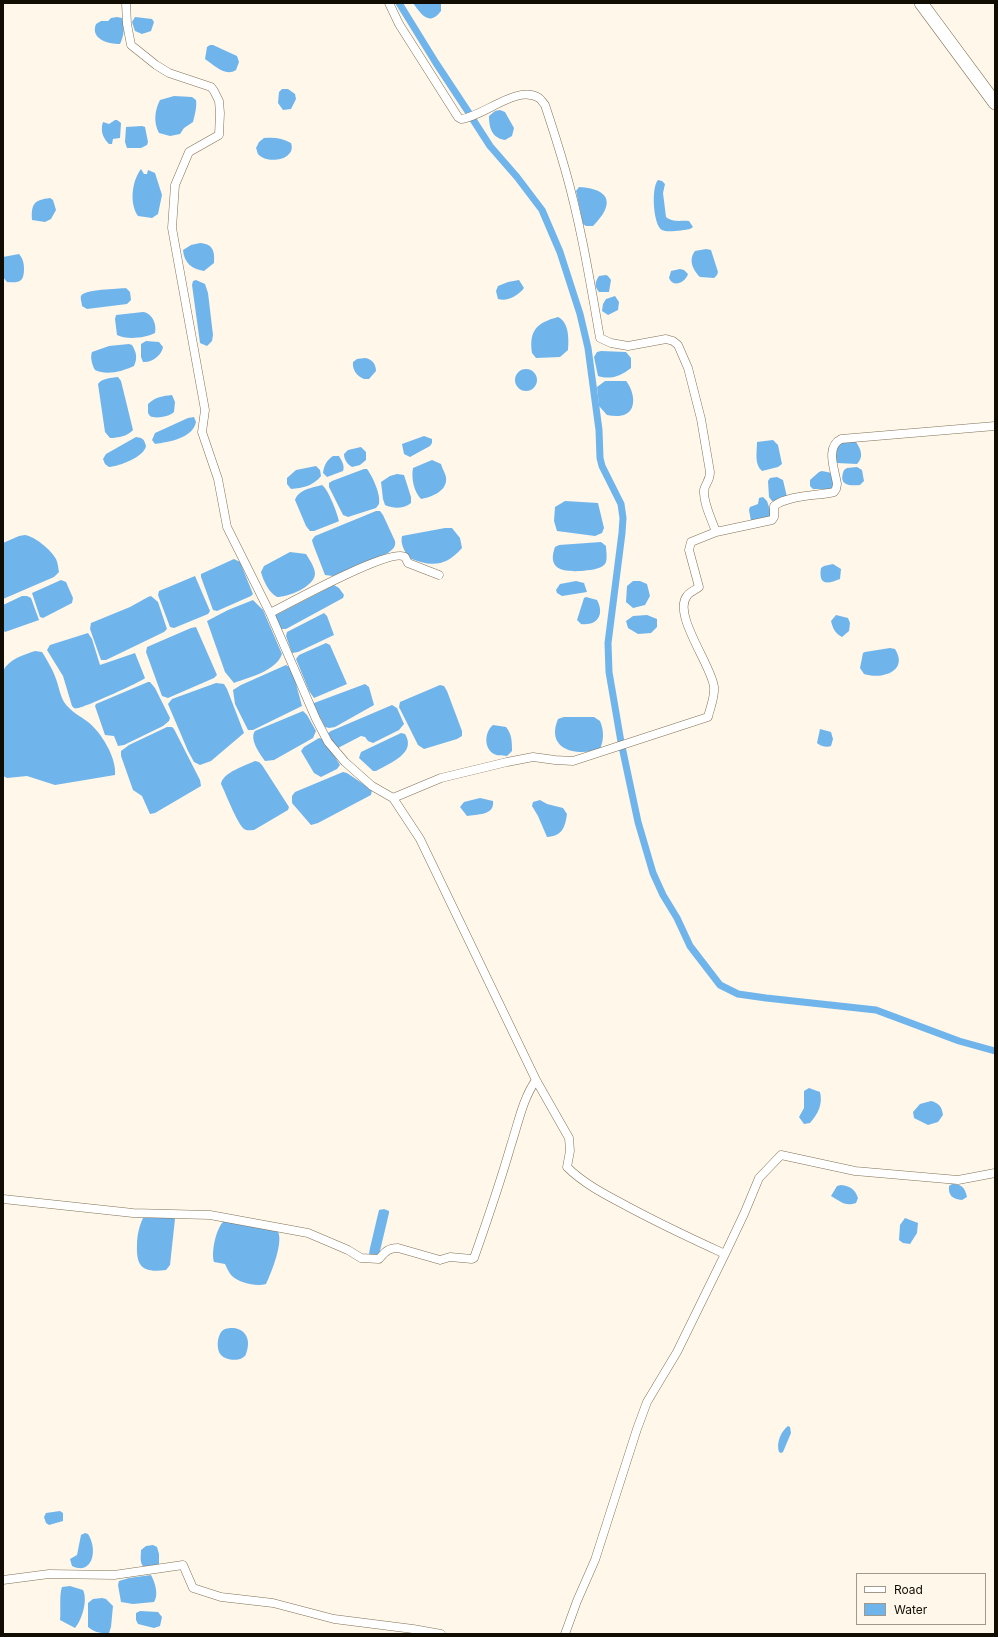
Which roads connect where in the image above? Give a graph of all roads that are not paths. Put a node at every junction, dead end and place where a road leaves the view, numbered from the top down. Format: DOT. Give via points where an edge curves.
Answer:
graph roads {
  1 [pos="126,3"];
  2 [pos="389,3"];
  3 [pos="921,3"];
  4 [pos="995,103"];
  5 [pos="995,426"];
  6 [pos="716,532"];
  7 [pos="439,575"];
  8 [pos="270,613"];
  9 [pos="393,798"];
  10 [pos="536,1080"];
  11 [pos="995,1172"];
  12 [pos="3,1199"];
  13 [pos="725,1254"];
  14 [pos="3,1580"];
  15 [pos="441,1634"];
  16 [pos="565,1634"];
  1 -- 8 [label="street" via="131,45 156,66 169,73 211,87 219,101 219,135 189,152 175,184 172,228 205,410 202,432 218,479 227,528"];
  2 -- 6 [label="street" via="399,24 461,119 512,97 530,95 539,98 545,105 579,228 600,338 611,344 628,346 666,339 678,345 688,368 701,419 710,472 710,480 704,487 704,496"];
  3 -- 4 [label="highway"];
  5 -- 6 [label="street" via="840,439 832,448 837,484 834,492 778,503 774,506 772,520"];
  6 -- 9 [label="street" via="692,542 689,550 699,588 687,595 684,601 692,638 707,665 714,688 708,717 573,761 533,757 507,762 441,778"];
  7 -- 8 [label="street" via="408,563 402,555 397,555 358,569"];
  8 -- 9 [label="street" via="328,742 345,762 372,786"];
  9 -- 10 [label="street" via="420,839"];
  10 -- 12 [label="street" via="522,1111 486,1224 472,1259 450,1257 440,1260 391,1248 379,1259 373,1260 361,1258 308,1232 210,1216 133,1213"];
  10 -- 13 [label="street" via="569,1138 568,1167 574,1174 603,1194"];
  11 -- 13 [label="street" via="958,1180 855,1171 781,1155 759,1178"];
  13 -- 16 [label="street" via="677,1352 647,1402 595,1560"];
  14 -- 15 [label="street" via="49,1574 114,1575 183,1565 193,1588 221,1597 274,1603 334,1619"];
}
